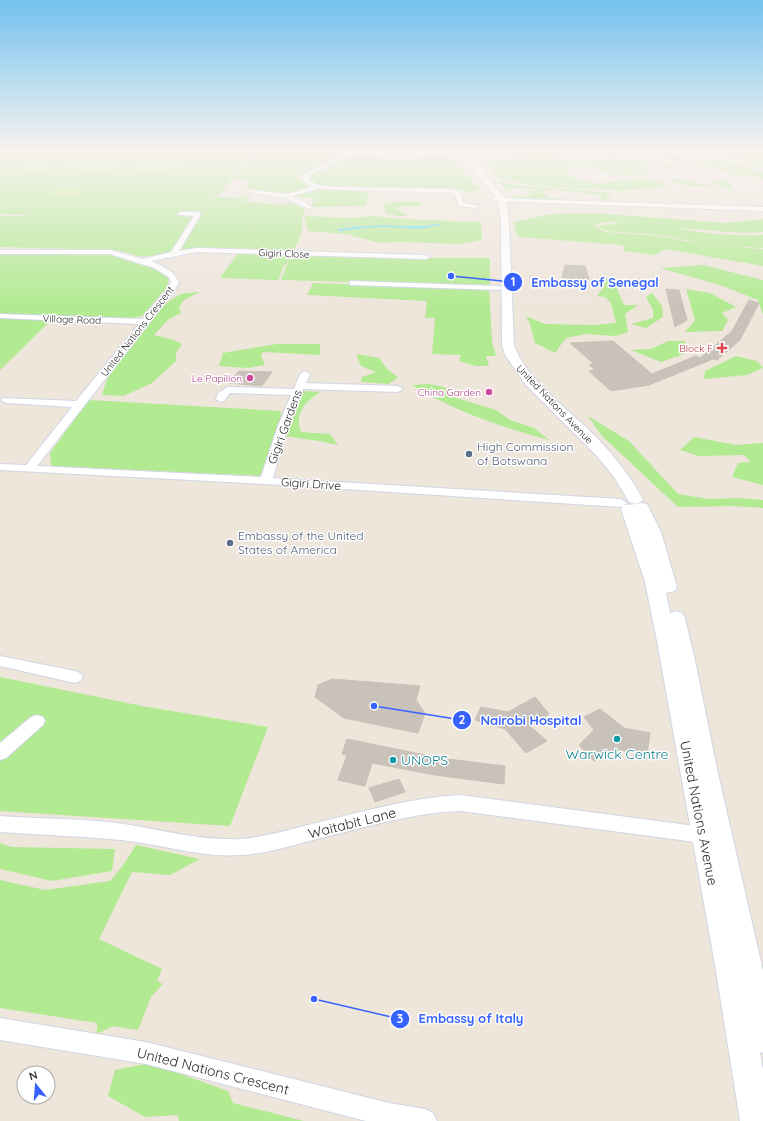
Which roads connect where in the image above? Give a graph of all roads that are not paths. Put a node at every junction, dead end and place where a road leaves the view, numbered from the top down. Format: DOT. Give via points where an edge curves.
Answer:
graph roads {
  1 [pos="300,202"];
  2 [pos="460,202"];
  3 [pos="499,202"];
  4 [pos="566,202"];
  5 [pos="478,206"];
  6 [pos="310,207"];
  7 [pos="763,209"];
  8 [pos="181,214"];
  9 [pos="0,252"];
  10 [pos="295,253"];
  11 [pos="173,254"];
  12 [pos="426,257"];
  13 [pos="143,261"];
  14 [pos="292,263"];
  15 [pos="502,266"];
  16 [pos="353,283"];
  17 [pos="499,288"];
  18 [pos="0,316"];
  19 [pos="145,322"];
  20 [pos="305,374"];
  21 [pos="398,388"];
  22 [pos="298,389"];
  23 [pos="221,399"];
  24 [pos="7,400"];
  25 [pos="79,404"];
  26 [pos="0,467"];
  27 [pos="29,469"];
  28 [pos="266,481"];
  29 [pos="630,504"];
  30 [pos="0,661"];
  31 [pos="75,678"];
  32 [pos="37,721"];
  33 [pos="0,753"];
  34 [pos="0,824"];
  35 [pos="704,835"];
  36 [pos="0,1029"];
  37 [pos="763,1038"];
  38 [pos="424,1121"];
  39 [pos="756,1121"];
  1 -- 6 [label="street"];
  2 -- 5 [label="street" via="460,205"];
  3 -- 15 [label="street, United Nations Avenue" via="504,222"];
  4 -- 7 [label="street"];
  8 -- 11 [label="street" via="198,214"];
  9 -- 13 [label="street, United Nations Crescent" via="102,251"];
  10 -- 11 [label="street, Gigiri Close" via="209,250"];
  10 -- 12 [label="street, Gigiri Close"];
  10 -- 14 [label="street"];
  11 -- 13 [label="street, Gigiri Close"];
  13 -- 19 [label="street, United Nations Crescent" via="170,272 175,282 172,290"];
  15 -- 17 [label="street, United Nations Avenue"];
  15 -- 29 [label="street, United Nations Avenue" via="508,345 513,360 532,383 602,450 628,484"];
  16 -- 17 [label="street"];
  17 -- 29 [label="street, United Nations Avenue" via="500,342 504,360 539,400 577,436"];
  18 -- 19 [label="street, Village Road"];
  19 -- 25 [label="street, United Nations Crescent"];
  20 -- 22 [label="street, Gigiri Gardens"];
  21 -- 22 [label="street"];
  22 -- 23 [label="street" via="228,390 223,393"];
  22 -- 28 [label="street, Gigiri Gardens" via="283,426"];
  24 -- 25 [label="street"];
  25 -- 27 [label="street, United Nations Crescent"];
  26 -- 27 [label="street, Gigiri Drive"];
  27 -- 28 [label="street, Gigiri Drive"];
  28 -- 29 [label="street, Gigiri Drive"];
  29 -- 35 [label="street, United Nations Avenue" via="654,582"];
  29 -- 37 [label="street, United Nations Avenue" via="652,532 667,584"];
  30 -- 31 [label="street"];
  32 -- 33 [label="street"];
  34 -- 35 [label="street, Waitabit Lane" via="122,832 185,844 241,847 266,844 389,813 438,804 460,803"];
  35 -- 39 [label="street, United Nations Avenue"];
  36 -- 38 [label="street, United Nations Crescent" via="146,1053 389,1115"];
}
